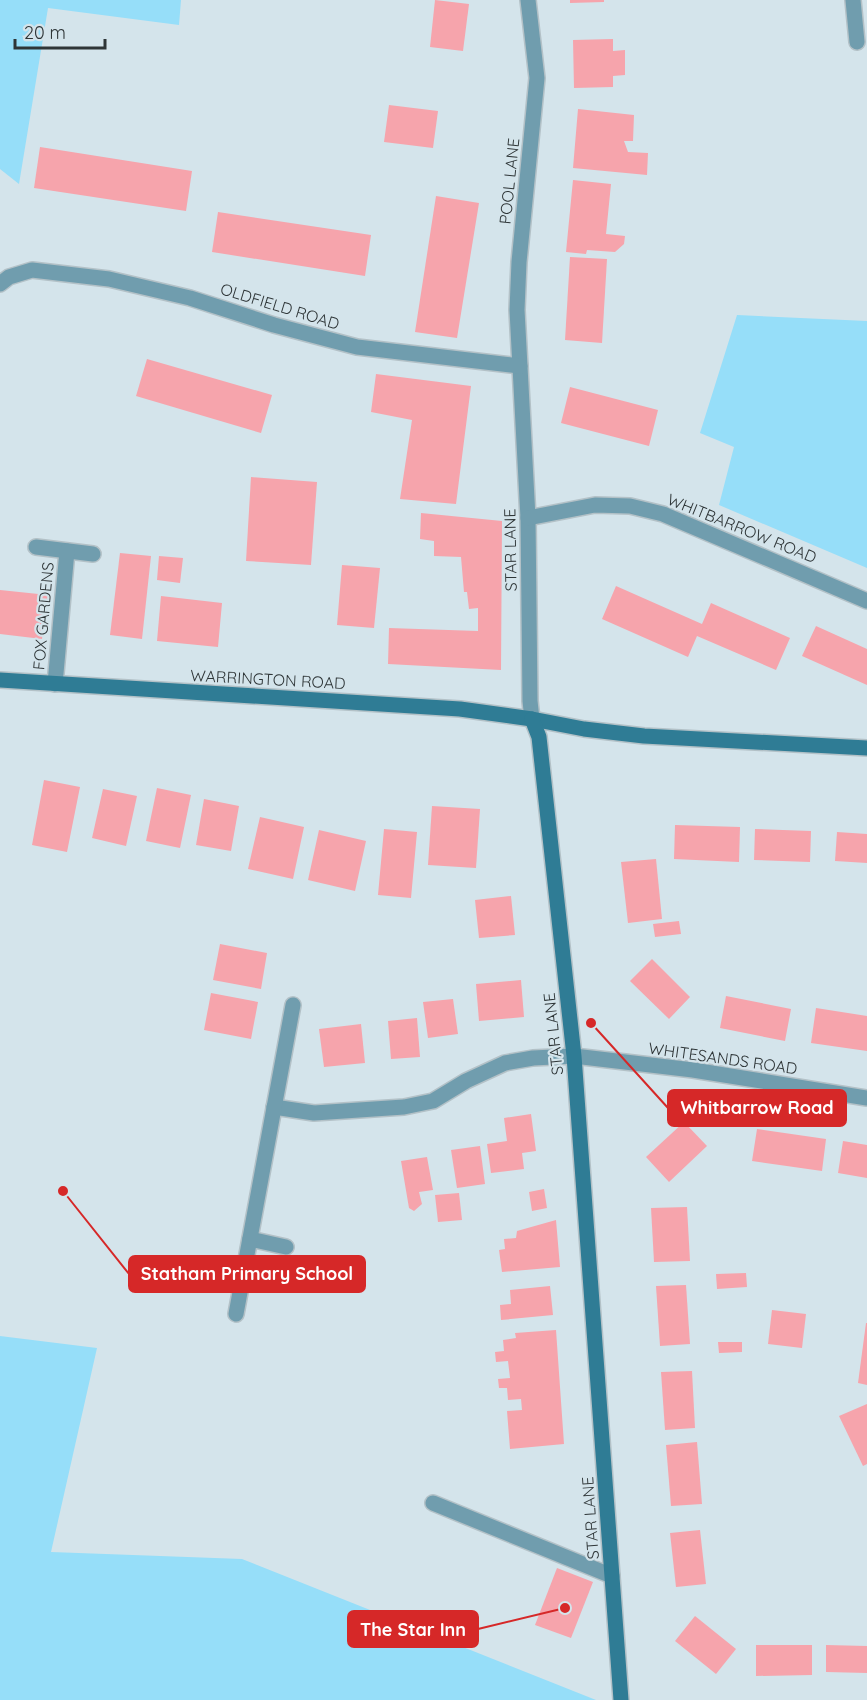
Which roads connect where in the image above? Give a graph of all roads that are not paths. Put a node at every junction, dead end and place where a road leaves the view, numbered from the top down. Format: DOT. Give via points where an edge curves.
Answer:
graph roads {
  1 [pos="528,0"];
  2 [pos="853,0"];
  3 [pos="857,42"];
  4 [pos="0,284"];
  5 [pos="520,366"];
  6 [pos="528,518"];
  7 [pos="36,547"];
  8 [pos="67,551"];
  9 [pos="93,554"];
  10 [pos="867,601"];
  11 [pos="0,680"];
  12 [pos="55,684"];
  13 [pos="532,719"];
  14 [pos="867,748"];
  15 [pos="293,1005"];
  16 [pos="574,1056"];
  17 [pos="867,1098"];
  18 [pos="274,1107"];
  19 [pos="250,1239"];
  20 [pos="286,1246"];
  21 [pos="236,1314"];
  22 [pos="433,1503"];
  23 [pos="612,1576"];
  24 [pos="621,1700"];
  1 -- 5 [label="street, POOL LANE" via="537,78 519,262"];
  2 -- 3 [label="street"];
  4 -- 5 [label="street, OLDFIELD ROAD" via="33,270 109,279 190,298 357,347"];
  5 -- 6 [label="street, STAR LANE"];
  6 -- 10 [label="street, WHITBARROW ROAD" via="595,505 630,506 663,514"];
  6 -- 13 [label="street, STAR LANE"];
  7 -- 8 [label="street, FOX GARDENS"];
  8 -- 9 [label="street, FOX GARDENS"];
  8 -- 12 [label="street, FOX GARDENS"];
  11 -- 12 [label="street, WARRINGTON ROAD"];
  12 -- 13 [label="street, WARRINGTON ROAD" via="460,709"];
  13 -- 14 [label="street" via="644,736"];
  13 -- 16 [label="street, STAR LANE" via="539,737"];
  15 -- 18 [label="street"];
  16 -- 17 [label="street, WHITESANDS ROAD" via="693,1070"];
  16 -- 18 [label="street, WHITESANDS ROAD" via="505,1063 432,1101 404,1107 314,1113"];
  16 -- 23 [label="street, STAR LANE"];
  18 -- 19 [label="street"];
  19 -- 20 [label="street"];
  19 -- 21 [label="street"];
  22 -- 23 [label="street"];
  23 -- 24 [label="street, STAR LANE"];
}
